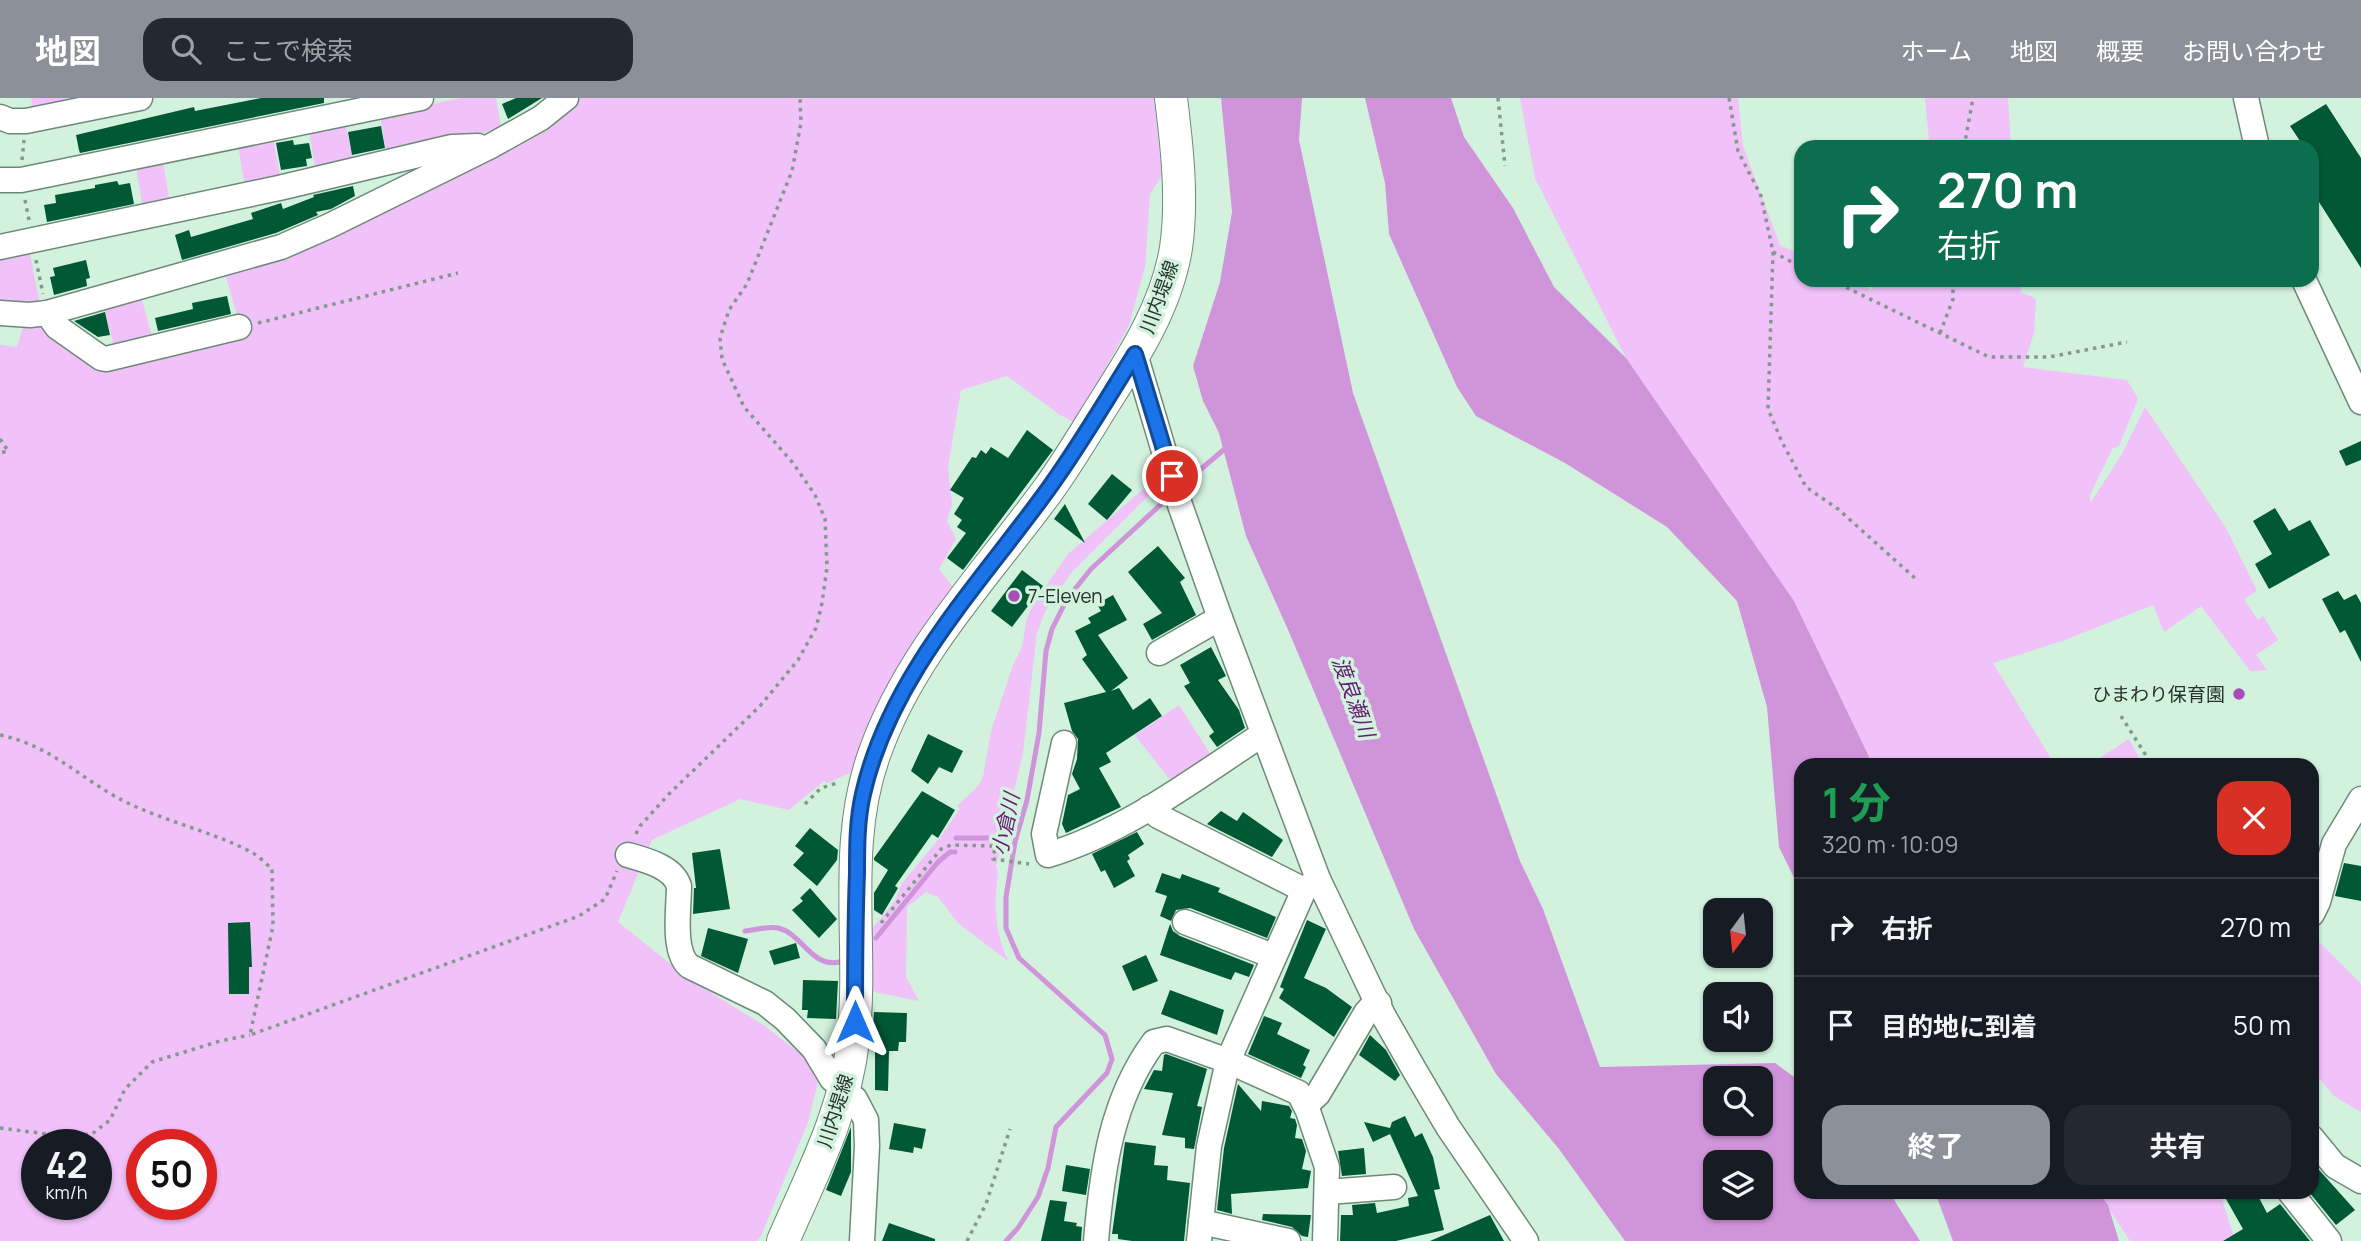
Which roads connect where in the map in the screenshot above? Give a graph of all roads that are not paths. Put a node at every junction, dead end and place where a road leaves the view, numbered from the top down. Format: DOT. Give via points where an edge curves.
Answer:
graph roads {
  1 [pos="140,98"];
  2 [pos="421,98"];
  3 [pos="566,98"];
  4 [pos="1171,98"];
  5 [pos="2246,98"];
  6 [pos="0,117"];
  7 [pos="2255,140"];
  8 [pos="489,147"];
  9 [pos="10,173"];
  10 [pos="0,247"];
  11 [pos="2307,287"];
  12 [pos="45,306"];
  13 [pos="0,313"];
  14 [pos="239,327"];
  15 [pos="1135,354"];
  16 [pos="2361,402"];
  17 [pos="1220,618"];
  18 [pos="1159,653"];
  19 [pos="1262,734"];
  20 [pos="1064,743"];
  21 [pos="2361,799"];
  22 [pos="1149,808"];
  23 [pos="628,855"];
  24 [pos="1311,884"];
  25 [pos="2319,898"];
  26 [pos="1185,922"];
  27 [pos="1273,956"];
  28 [pos="1379,1003"];
  29 [pos="1228,1061"];
  30 [pos="846,1089"];
  31 [pos="1306,1105"];
  32 [pos="2319,1147"];
  33 [pos="2361,1181"];
  34 [pos="1394,1187"];
  35 [pos="1327,1192"];
  36 [pos="2296,1199"];
  37 [pos="1200,1232"];
  38 [pos="783,1241"];
  39 [pos="862,1241"];
  40 [pos="1096,1241"];
  41 [pos="1288,1241"];
  42 [pos="1325,1241"];
  43 [pos="1526,1241"];
  44 [pos="2329,1241"];
  1 -- 6 [label="street" via="26,121"];
  2 -- 9 [label="street" via="21,180"];
  3 -- 8 [label="street"];
  4 -- 15 [label="main road, 川内堤線" via="1179,219 1175,250 1160,302"];
  5 -- 7 [label="street"];
  8 -- 10 [label="street" via="452,148"];
  8 -- 12 [label="street" via="281,247"];
  11 -- 16 [label="street"];
  12 -- 13 [label="street" via="30,315"];
  12 -- 14 [label="street" via="57,327 106,359"];
  15 -- 17 [label="street"];
  15 -- 30 [label="main road, 川内堤線" via="1049,489 946,622 894,709 869,771 858,829 855,1022"];
  17 -- 18 [label="street"];
  17 -- 19 [label="street"];
  19 -- 22 [label="street"];
  19 -- 24 [label="street"];
  20 -- 22 [label="street" via="1044,834 1048,855 1080,845"];
  21 -- 25 [label="street" via="2334,844"];
  22 -- 24 [label="street"];
  23 -- 30 [label="street" via="676,877 678,947 684,961 765,1003 814,1049 832,1079"];
  24 -- 27 [label="street"];
  24 -- 28 [label="street"];
  26 -- 27 [label="street"];
  27 -- 29 [label="street"];
  28 -- 31 [label="street" via="1366,1013 1318,1094"];
  28 -- 43 [label="street" via="1448,1127"];
  29 -- 31 [label="street" via="1294,1089"];
  29 -- 37 [label="street" via="1209,1146"];
  29 -- 40 [label="street" via="1167,1040 1149,1048 1138,1063 1111,1130"];
  30 -- 38 [label="main road, 川内堤線"];
  30 -- 39 [label="street" via="866,1121"];
  31 -- 35 [label="street" via="1326,1161"];
  32 -- 33 [label="street" via="2335,1166"];
  34 -- 35 [label="street"];
  35 -- 42 [label="street"];
  36 -- 44 [label="street"];
  37 -- 41 [label="street"];
}
